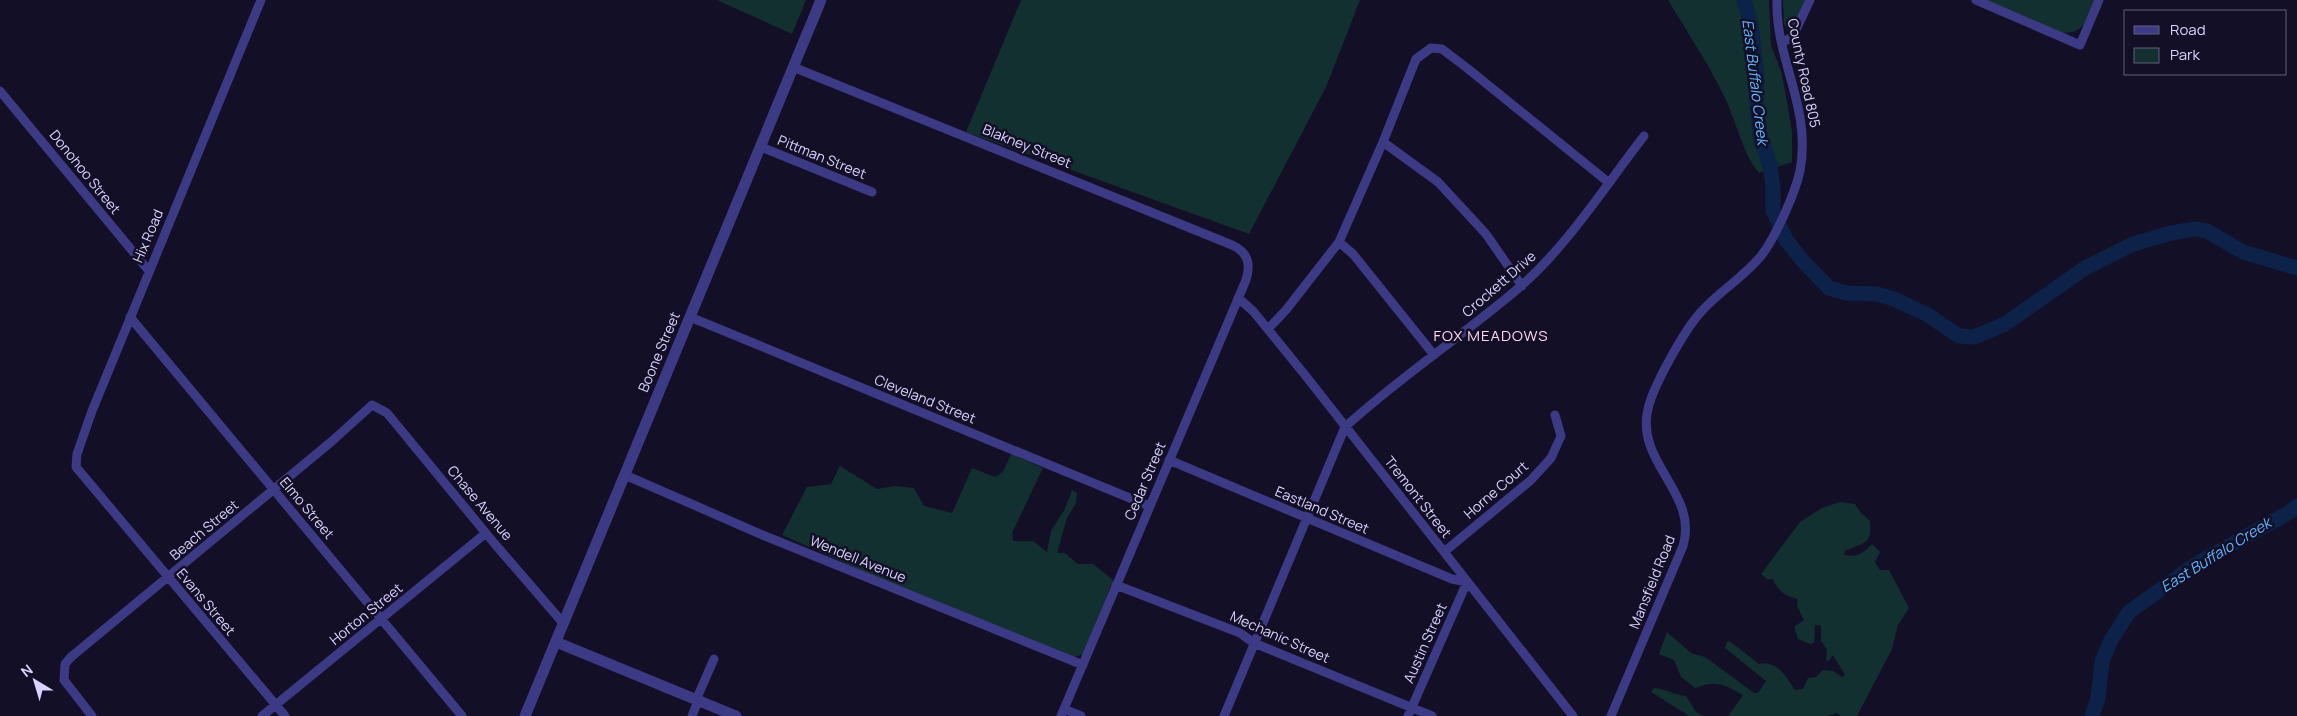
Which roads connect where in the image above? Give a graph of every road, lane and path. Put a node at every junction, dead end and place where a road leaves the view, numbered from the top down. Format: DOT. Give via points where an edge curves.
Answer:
graph roads {
  1 [pos="261,0"];
  2 [pos="821,0"];
  3 [pos="1777,0"];
  4 [pos="1810,0"];
  5 [pos="1976,0"];
  6 [pos="2099,0"];
  7 [pos="1782,43"];
  8 [pos="793,67"];
  9 [pos="0,91"];
  10 [pos="1644,136"];
  11 [pos="1383,142"];
  12 [pos="761,148"];
  13 [pos="1608,182"];
  14 [pos="872,192"];
  15 [pos="1339,242"];
  16 [pos="1247,256"];
  17 [pos="149,271"];
  18 [pos="1522,286"];
  19 [pos="1238,298"];
  20 [pos="130,317"];
  21 [pos="690,317"];
  22 [pos="1268,330"];
  23 [pos="1434,355"];
  24 [pos="372,405"];
  25 [pos="1555,414"];
  26 [pos="1345,426"];
  27 [pos="1646,432"];
  28 [pos="1169,460"];
  29 [pos="625,475"];
  30 [pos="88,482"];
  31 [pos="273,489"];
  32 [pos="1149,506"];
  33 [pos="1307,518"];
  34 [pos="486,533"];
  35 [pos="1444,552"];
  36 [pos="168,578"];
  37 [pos="1467,582"];
  38 [pos="1116,585"];
  39 [pos="382,619"];
  40 [pos="563,623"];
  41 [pos="556,642"];
  42 [pos="1254,643"];
  43 [pos="714,660"];
  44 [pos="1083,665"];
  45 [pos="697,700"];
  46 [pos="276,705"];
  47 [pos="1062,712"];
  48 [pos="1410,712"];
  49 [pos="92,716"];
  50 [pos="262,716"];
  51 [pos="285,716"];
  52 [pos="462,716"];
  53 [pos="525,716"];
  54 [pos="692,716"];
  55 [pos="736,716"];
  56 [pos="1081,716"];
  57 [pos="1224,716"];
  58 [pos="1432,716"];
  59 [pos="1573,716"];
  60 [pos="1611,716"];
  1 -- 17 [label="street, Hix Road"];
  2 -- 8 [label="street, Boone Street"];
  3 -- 7 [label="street, County Road 805"];
  4 -- 7 [label="street" via="1793,36"];
  5 -- 6 [label="street" via="2080,45"];
  7 -- 27 [label="street, County Road 805" via="1797,94 1802,126 1797,183 1772,239 1754,264 1707,306 1689,328 1653,393 1647,410"];
  8 -- 12 [label="street, Boone Street"];
  8 -- 16 [label="street, Blakney Street" via="1232,244"];
  9 -- 17 [label="street, Donohoo Street"];
  10 -- 13 [label="street, Crockett Drive"];
  11 -- 13 [label="street" via="1416,59 1431,48 1442,49"];
  11 -- 15 [label="street"];
  11 -- 18 [label="street" via="1438,182 1486,234"];
  12 -- 14 [label="street, Pittman Street"];
  12 -- 21 [label="street, Boone Street"];
  13 -- 18 [label="street, Crockett Drive" via="1560,247"];
  15 -- 22 [label="street"];
  15 -- 23 [label="street" via="1353,254"];
  16 -- 19 [label="street, Cedar Street" via="1248,272"];
  17 -- 20 [label="street, Hix Road"];
  18 -- 23 [label="street, Crockett Drive"];
  19 -- 22 [label="street, Tremont Street"];
  19 -- 28 [label="street, Cedar Street"];
  20 -- 30 [label="street, Hix Road" via="77,454 76,467"];
  20 -- 31 [label="street, Elmo Street"];
  21 -- 29 [label="street, Boone Street"];
  21 -- 32 [label="street, Cleveland Street"];
  22 -- 26 [label="street, Tremont Street"];
  23 -- 26 [label="street, Crockett Drive"];
  24 -- 31 [label="street, Beach Street"];
  24 -- 34 [label="street, Chase Avenue" via="387,414"];
  25 -- 35 [label="street, Horne Court" via="1562,436 1551,458 1531,480"];
  26 -- 33 [label="street"];
  26 -- 35 [label="street, Tremont Street"];
  27 -- 60 [label="street, Mansfield Road" via="1653,456 1682,508 1686,533"];
  28 -- 32 [label="street, Cedar Street"];
  28 -- 33 [label="street, Eastland Street"];
  29 -- 40 [label="street, Boone Street"];
  29 -- 44 [label="street, Wendell Avenue" via="765,536"];
  30 -- 36 [label="street, Evans Street"];
  31 -- 36 [label="street, Beach Street"];
  31 -- 39 [label="street, Elmo Street"];
  32 -- 38 [label="street, Cedar Street"];
  33 -- 37 [label="street, Eastland Street" via="1452,579"];
  33 -- 42 [label="street"];
  34 -- 39 [label="street, Horton Street"];
  34 -- 40 [label="street, Chase Avenue"];
  35 -- 37 [label="street, Tremont Street"];
  36 -- 46 [label="street, Evans Street"];
  36 -- 49 [label="street, Beach Street" via="65,664 64,680"];
  37 -- 48 [label="street, Austin Street"];
  37 -- 59 [label="street, Tremont Street"];
  38 -- 42 [label="street, Mechanic Street" via="1240,633"];
  38 -- 44 [label="street, Cedar Street"];
  39 -- 46 [label="street, Horton Street"];
  39 -- 52 [label="street, Elmo Street"];
  40 -- 41 [label="street, Boone Street"];
  41 -- 45 [label="street"];
  41 -- 53 [label="street, Boone Street"];
  42 -- 48 [label="street, Mechanic Street"];
  42 -- 57 [label="street"];
  43 -- 45 [label="street"];
  44 -- 47 [label="street, Cedar Street"];
  45 -- 54 [label="street"];
  45 -- 55 [label="street"];
  46 -- 50 [label="street, Horton Street"];
  46 -- 51 [label="street, Evans Street"];
  47 -- 56 [label="street"];
  48 -- 58 [label="street, Mechanic Street"];
}
